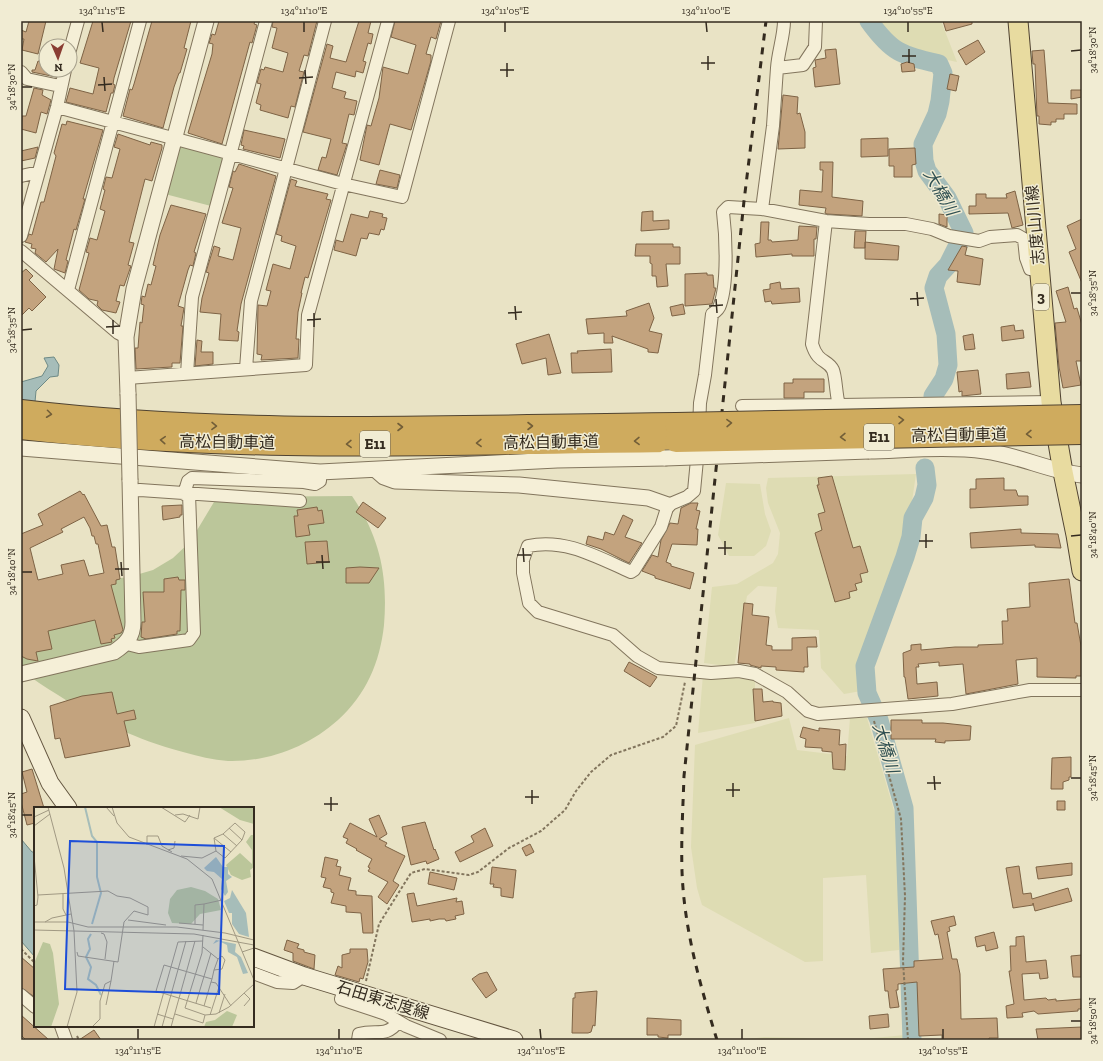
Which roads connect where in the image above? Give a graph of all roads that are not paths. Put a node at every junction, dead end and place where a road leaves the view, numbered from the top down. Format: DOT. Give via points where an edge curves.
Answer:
graph roads {
  1 [pos="78,21"];
  2 [pos="140,21"];
  3 [pos="206,21"];
  4 [pos="266,21"];
  5 [pos="325,21"];
  6 [pos="388,21"];
  7 [pos="449,21"];
  8 [pos="784,21"];
  9 [pos="816,21"];
  10 [pos="1018,21"];
  11 [pos="73,38"];
  12 [pos="777,68"];
  13 [pos="21,72"];
  14 [pos="62,78"];
  15 [pos="60,86"];
  16 [pos="57,106"];
  17 [pos="112,122"];
  18 [pos="174,138"];
  19 [pos="231,154"];
  20 [pos="286,168"];
  21 [pos="39,172"];
  22 [pos="21,176"];
  23 [pos="343,184"];
  24 [pos="762,209"];
  25 [pos="826,221"];
  26 [pos="21,236"];
  27 [pos="21,251"];
  28 [pos="1039,270"];
  29 [pos="68,290"];
  30 [pos="126,337"];
  31 [pos="246,369"];
  32 [pos="187,374"];
  33 [pos="127,378"];
  34 [pos="1051,402"];
  35 [pos="839,405"];
  36 [pos="742,406"];
  37 [pos="21,411"];
  38 [pos="1082,416"];
  39 [pos="76,426"];
  40 [pos="21,428"];
  41 [pos="1082,433"];
  42 [pos="672,441"];
  43 [pos="21,448"];
  44 [pos="376,470"];
  45 [pos="320,472"];
  46 [pos="1062,472"];
  47 [pos="1082,475"];
  48 [pos="130,485"];
  49 [pos="186,494"];
  50 [pos="300,501"];
  51 [pos="668,505"];
  52 [pos="1079,534"];
  53 [pos="1082,571"];
  54 [pos="126,644"];
  55 [pos="21,674"];
  56 [pos="1082,690"];
  57 [pos="21,718"];
  58 [pos="67,807"];
  59 [pos="254,957"];
  60 [pos="254,973"];
  61 [pos="304,976"];
  62 [pos="344,989"];
  63 [pos="21,995"];
  64 [pos="34,1006"];
  65 [pos="398,1022"];
  66 [pos="61,1027"];
  67 [pos="427,1037"];
  68 [pos="66,1040"];
  69 [pos="358,1040"];
  70 [pos="440,1040"];
  71 [pos="514,1040"];
  1 -- 11 [label="street"];
  2 -- 17 [label="street"];
  3 -- 18 [label="street"];
  4 -- 19 [label="street"];
  5 -- 20 [label="street"];
  6 -- 23 [label="street"];
  7 -- 23 [label="street" via="402,197"];
  8 -- 12 [label="street"];
  9 -- 12 [label="street" via="815,47 803,65"];
  10 -- 28 [label="main road, 志度山川線 / 3"];
  12 -- 24 [label="street" via="773,126"];
  13 -- 15 [label="street" via="27,79"];
  14 -- 15 [label="street"];
  15 -- 16 [label="street"];
  16 -- 17 [label="street"];
  16 -- 21 [label="street"];
  17 -- 18 [label="street"];
  17 -- 29 [label="street"];
  18 -- 19 [label="street"];
  18 -- 30 [label="street" via="134,289"];
  19 -- 20 [label="street"];
  19 -- 32 [label="street" via="192,297"];
  20 -- 23 [label="street"];
  20 -- 31 [label="street" via="251,301"];
  21 -- 22 [label="street"];
  21 -- 26 [label="street"];
  23 -- 31 [label="street" via="308,315 306,365"];
  24 -- 25 [label="street"];
  24 -- 51 [label="street" via="728,207 723,212 726,238 722,294 720,307 712,314 706,375 700,402 694,491"];
  25 -- 28 [label="street" via="906,224 978,241 990,237 1017,235 1024,239 1030,269"];
  25 -- 35 [label="street" via="812,344 815,355 834,372 835,393"];
  27 -- 29 [label="street"];
  28 -- 34 [label="main road, 志度山川線 / 3"];
  29 -- 30 [label="street"];
  30 -- 33 [label="street"];
  31 -- 32 [label="street"];
  32 -- 33 [label="street"];
  33 -- 48 [label="street, bridge"];
  34 -- 35 [label="street"];
  34 -- 46 [label="main road, 志度山川線 / 3"];
  35 -- 36 [label="street"];
  37 -- 39 [label="highway, 高松自動車道 / E11, one-way"];
  42 -- 38 [label="highway, 高松自動車道 / E11, one-way, bridge"];
  39 -- 40 [label="highway, 高松自動車道 / E11"];
  39 -- 42 [label="highway, 高松自動車道 / E11" via="324,427"];
  41 -- 42 [label="highway, 高松自動車道 / E11, one-way, bridge"];
  42 -- 44 [label="street" via="478,464"];
  42 -- 46 [label="street, bridge" via="869,451 986,451"];
  43 -- 45 [label="street"];
  44 -- 45 [label="street"];
  44 -- 51 [label="street" via="384,477 395,481 533,487 648,498"];
  45 -- 49 [label="street" via="320,481 315,484 192,478 188,481"];
  46 -- 47 [label="street"];
  46 -- 52 [label="main road, 志度山川線 / 3"];
  48 -- 49 [label="street" via="140,490"];
  48 -- 54 [label="street" via="133,630"];
  49 -- 50 [label="street"];
  49 -- 54 [label="street" via="194,634 189,640 139,647"];
  51 -- 56 [label="street" via="661,527 631,572 569,546 543,542 528,546 523,560 523,573 529,603 538,612 613,635 637,656 658,668 711,673 739,671 755,674 787,692 808,711 818,714 952,704 1030,690"];
  52 -- 53 [label="main road, 志度山川線 / 3"];
  54 -- 55 [label="street" via="114,652"];
  57 -- 58 [label="main road" via="50,783"];
  59 -- 61 [label="main road, 石田東志度線"];
  60 -- 61 [label="street" via="277,982 293,983"];
  61 -- 62 [label="main road, 石田東志度線"];
  62 -- 65 [label="street" via="341,999 386,1014"];
  62 -- 71 [label="main road, 石田東志度線"];
  63 -- 64 [label="street"];
  65 -- 67 [label="street"];
  65 -- 69 [label="street" via="392,1030 360,1034"];
  66 -- 68 [label="street"];
  67 -- 70 [label="street"];
}
